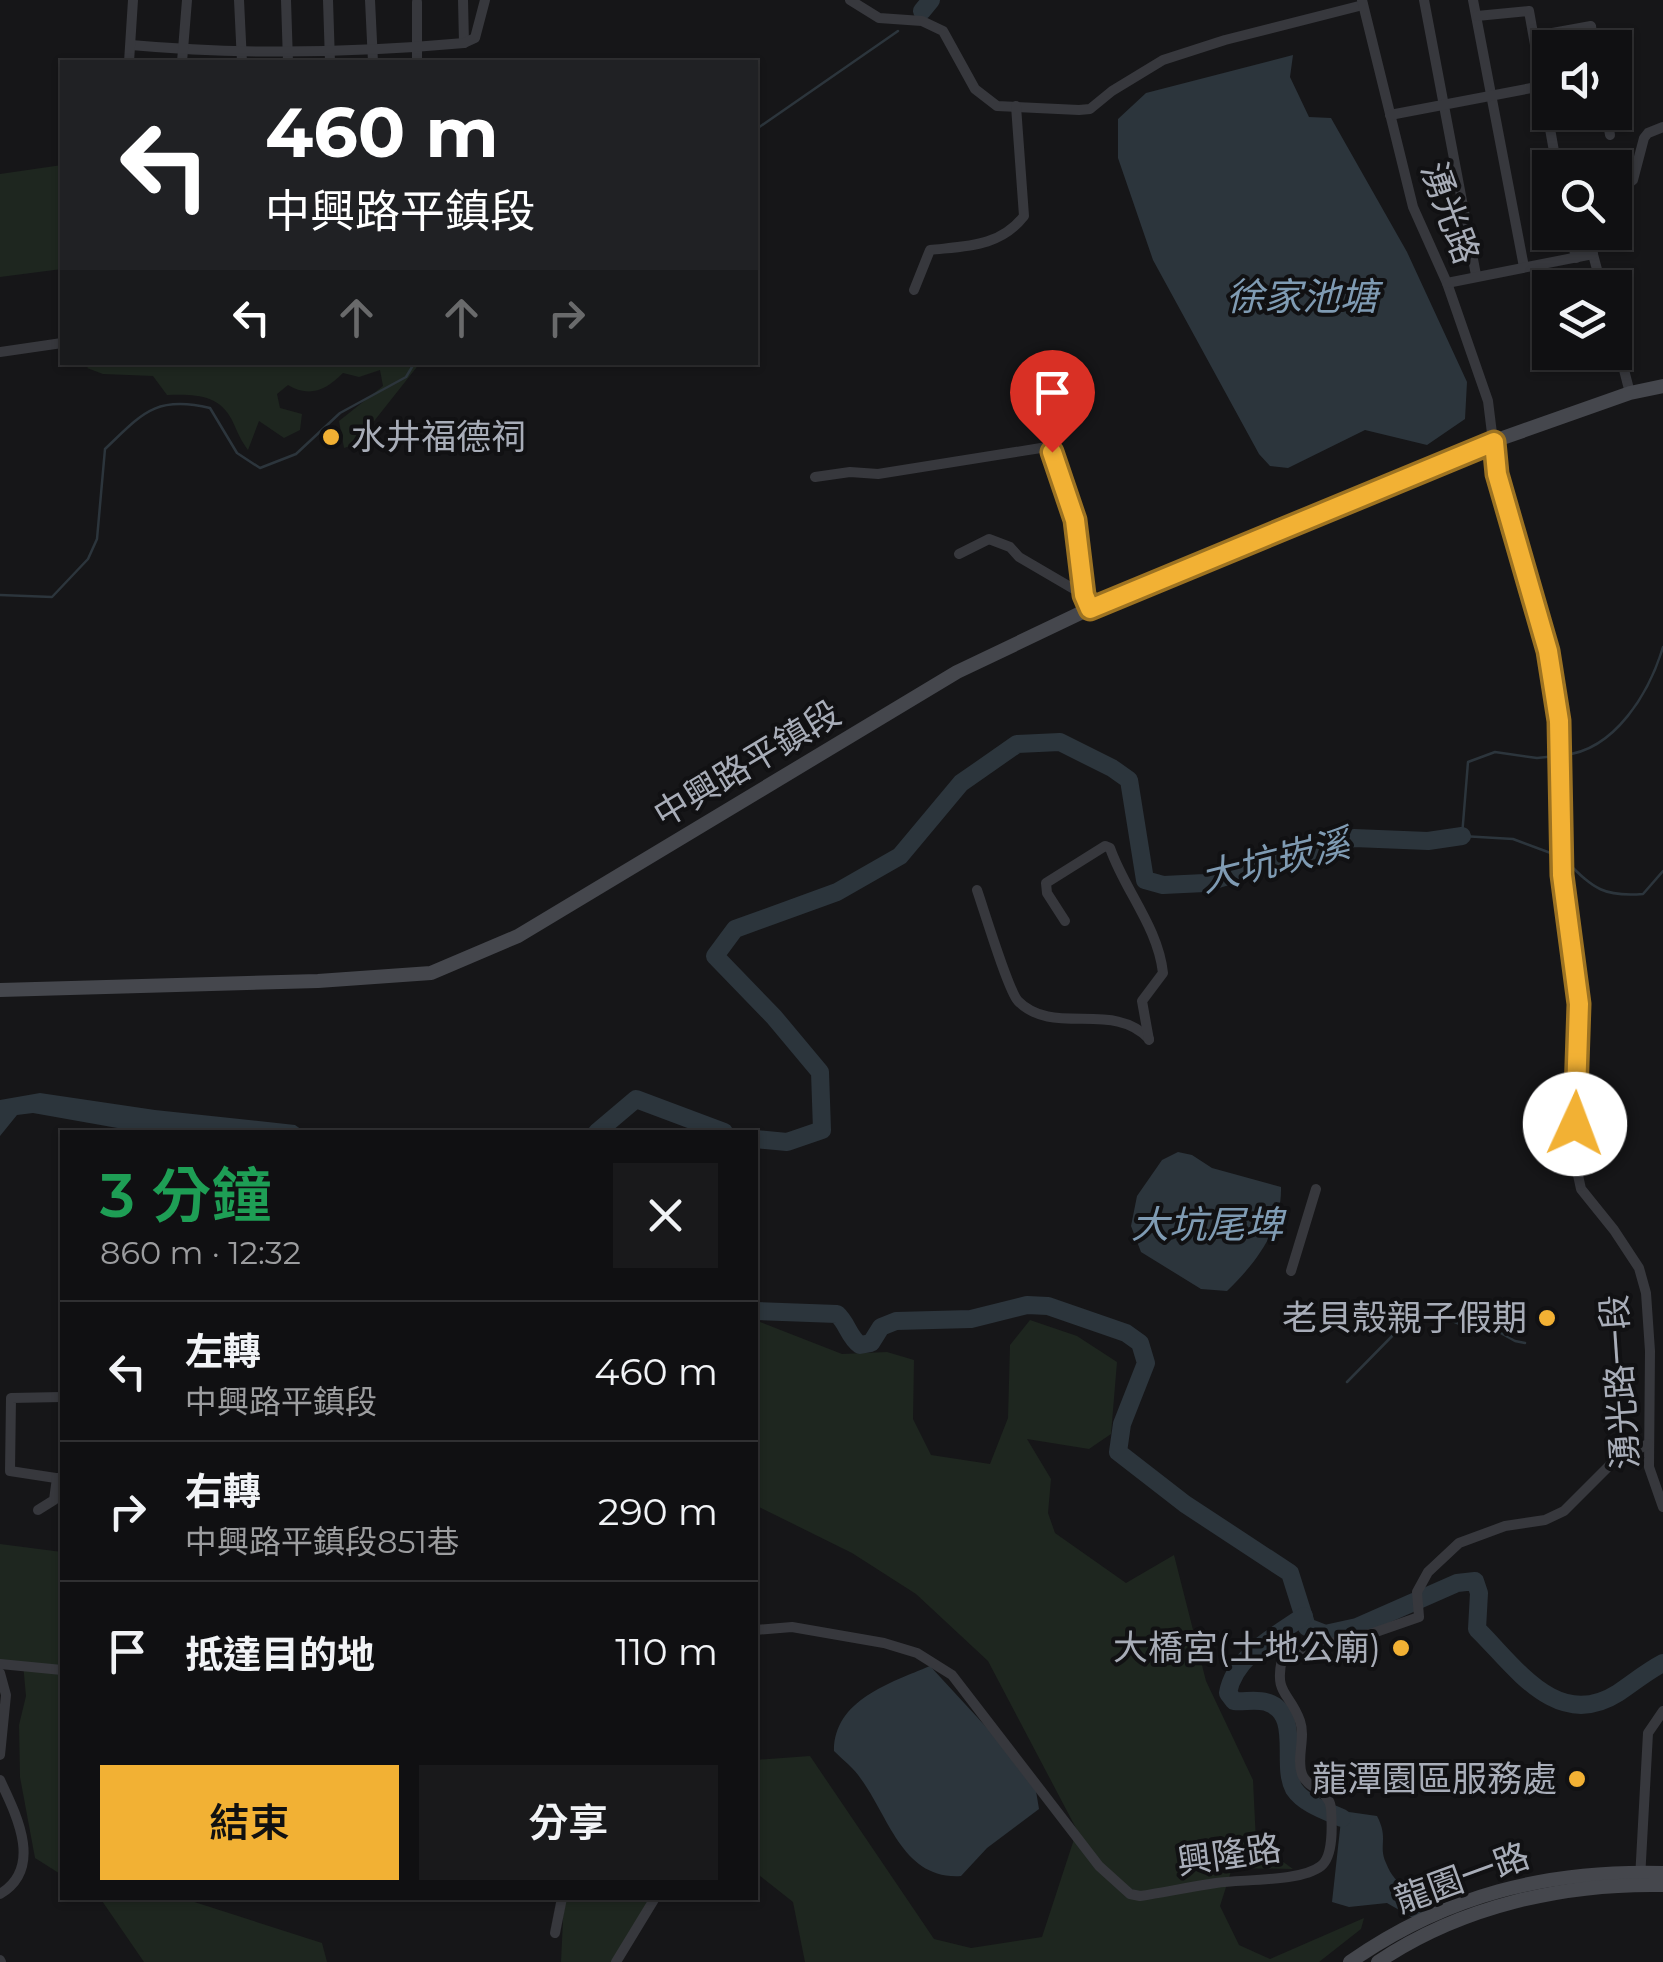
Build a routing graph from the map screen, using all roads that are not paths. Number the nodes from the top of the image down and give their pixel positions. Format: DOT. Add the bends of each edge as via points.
graph roads {
  1 [pos="133,0"];
  2 [pos="186,0"];
  3 [pos="238,0"];
  4 [pos="286,0"];
  5 [pos="328,0"];
  6 [pos="370,0"];
  7 [pos="463,0"];
  8 [pos="485,0"];
  9 [pos="850,0"];
  10 [pos="1424,0"];
  11 [pos="1473,0"];
  12 [pos="417,2"];
  13 [pos="1363,3"];
  14 [pos="1477,16"];
  15 [pos="1534,30"];
  16 [pos="1569,30"];
  17 [pos="1592,30"];
  18 [pos="470,40"];
  19 [pos="130,45"];
  20 [pos="417,47"];
  21 [pos="372,49"];
  22 [pos="183,50"];
  23 [pos="288,50"];
  24 [pos="330,50"];
  25 [pos="242,57"];
  26 [pos="129,60"];
  27 [pos="182,60"];
  28 [pos="288,60"];
  29 [pos="330,60"];
  30 [pos="373,60"];
  31 [pos="418,60"];
  32 [pos="1532,88"];
  33 [pos="1493,96"];
  34 [pos="1444,105"];
  35 [pos="1016,106"];
  36 [pos="1390,114"];
  37 [pos="1663,127"];
  38 [pos="1609,130"];
  39 [pos="1610,135"];
  40 [pos="1632,181"];
  41 [pos="1574,250"];
  42 [pos="1592,250"];
  43 [pos="1593,254"];
  44 [pos="1576,258"];
  45 [pos="1524,267"];
  46 [pos="1597,270"];
  47 [pos="1476,276"];
  48 [pos="1447,283"];
  49 [pos="914,290"];
  50 [pos="60,343"];
  51 [pos="0,352"];
  52 [pos="1624,370"];
  53 [pos="1663,386"];
  54 [pos="1630,393"];
  55 [pos="1494,442"];
  56 [pos="815,477"];
  57 [pos="959,554"];
  58 [pos="1087,602"];
  59 [pos="976,890"];
  60 [pos="1065,921"];
  61 [pos="0,990"];
  62 [pos="1316,1189"];
  63 [pos="1290,1271"];
  64 [pos="60,1397"];
  65 [pos="1648,1444"];
  66 [pos="5,1471"];
  67 [pos="60,1479"];
  68 [pos="1663,1507"];
  69 [pos="38,1510"];
  70 [pos="758,1630"];
  71 [pos="0,1664"];
  72 [pos="60,1670"];
  73 [pos="0,1673"];
  74 [pos="1661,1716"];
  75 [pos="0,1754"];
  76 [pos="0,1780"];
  77 [pos="1663,1873"];
  78 [pos="1640,1879"];
  79 [pos="1663,1885"];
  80 [pos="0,1894"];
  81 [pos="562,1900"];
  82 [pos="654,1900"];
  83 [pos="555,1933"];
  84 [pos="616,1962"];
  85 [pos="1350,1962"];
  86 [pos="1378,1962"];
  1 -- 19 [label="street"];
  2 -- 22 [label="street"];
  3 -- 25 [label="street"];
  4 -- 23 [label="street"];
  5 -- 24 [label="street"];
  6 -- 21 [label="street"];
  7 -- 18 [label="street"];
  8 -- 18 [label="street"];
  9 -- 35 [label="street" via="879,18 922,21 943,31 975,89 997,106"];
  10 -- 34 [label="street"];
  11 -- 14 [label="street"];
  12 -- 20 [label="street"];
  13 -- 35 [label="street" via="1163,60 1090,109"];
  13 -- 36 [label="street, 湧光路"];
  14 -- 15 [label="street" via="1529,10"];
  14 -- 33 [label="street"];
  16 -- 17 [label="street"];
  18 -- 20 [label="street"];
  19 -- 22 [label="street"];
  19 -- 26 [label="street"];
  20 -- 21 [label="street"];
  20 -- 31 [label="street"];
  21 -- 24 [label="street"];
  21 -- 30 [label="street"];
  22 -- 25 [label="street"];
  22 -- 27 [label="street"];
  23 -- 24 [label="street"];
  23 -- 25 [label="street"];
  23 -- 28 [label="street"];
  24 -- 29 [label="street"];
  32 -- 33 [label="street"];
  33 -- 34 [label="street"];
  33 -- 45 [label="street"];
  34 -- 36 [label="street"];
  34 -- 47 [label="street"];
  35 -- 49 [label="street" via="1024,216 990,243 930,250"];
  36 -- 48 [label="street, 湧光路" via="1413,207"];
  37 -- 40 [label="street" via="1648,133"];
  38 -- 39 [label="street"];
  41 -- 44 [label="street"];
  42 -- 43 [label="street"];
  43 -- 44 [label="street"];
  43 -- 46 [label="street"];
  44 -- 45 [label="street"];
  45 -- 47 [label="street"];
  47 -- 48 [label="street"];
  48 -- 55 [label="street, 湧光路" via="1488,401"];
  50 -- 51 [label="street"];
  52 -- 54 [label="street"];
  53 -- 54 [label="street, 中興路平鎮段"];
  54 -- 55 [label="street, 中興路平鎮段"];
  55 -- 58 [label="street, 中興路平鎮段"];
  55 -- 65 [label="street, 湧光路一段" via="1497,474 1548,651 1559,721 1562,875 1579,1004 1574,1152 1581,1189 1638,1268 1646,1294"];
  56 -- 58 [label="street" via="878,474 1047,447 1075,520"];
  57 -- 58 [label="street" via="989,540"];
  58 -- 61 [label="street, 中興路平鎮段" via="957,672 518,936 430,973"];
  59 -- 60 [label="street" via="1016,999 1040,1016 1122,1020 1149,1040 1142,1001 1163,973 1161,957 1110,848 1046,882 1046,894"];
  62 -- 63 [label="street"];
  64 -- 66 [label="street" via="11,1398"];
  65 -- 68 [label="street, 湧光路一段"];
  65 -- 70 [label="street, 興隆路" via="1612,1463 1564,1511 1459,1543 1417,1592 1419,1617 1282,1659 1281,1691 1302,1730 1300,1770 1331,1804 1330,1854 1306,1872 1130,1894 1099,1866 952,1675 884,1643 792,1626"];
  66 -- 67 [label="street"];
  67 -- 69 [label="street" via="54,1500"];
  71 -- 72 [label="street"];
  73 -- 75 [label="street" via="6,1695"];
  74 -- 78 [label="street" via="1648,1733"];
  76 -- 80 [label="street" via="26,1844 15,1879"];
  77 -- 78 [label="street, 龍園一路"];
  78 -- 79 [label="street, 龍園一路"];
  78 -- 85 [label="street, 龍園一路" via="1556,1877 1482,1896 1414,1923"];
  78 -- 86 [label="street, 龍園一路" via="1488,1910"];
  81 -- 83 [label="street"];
  82 -- 84 [label="street"];
}
